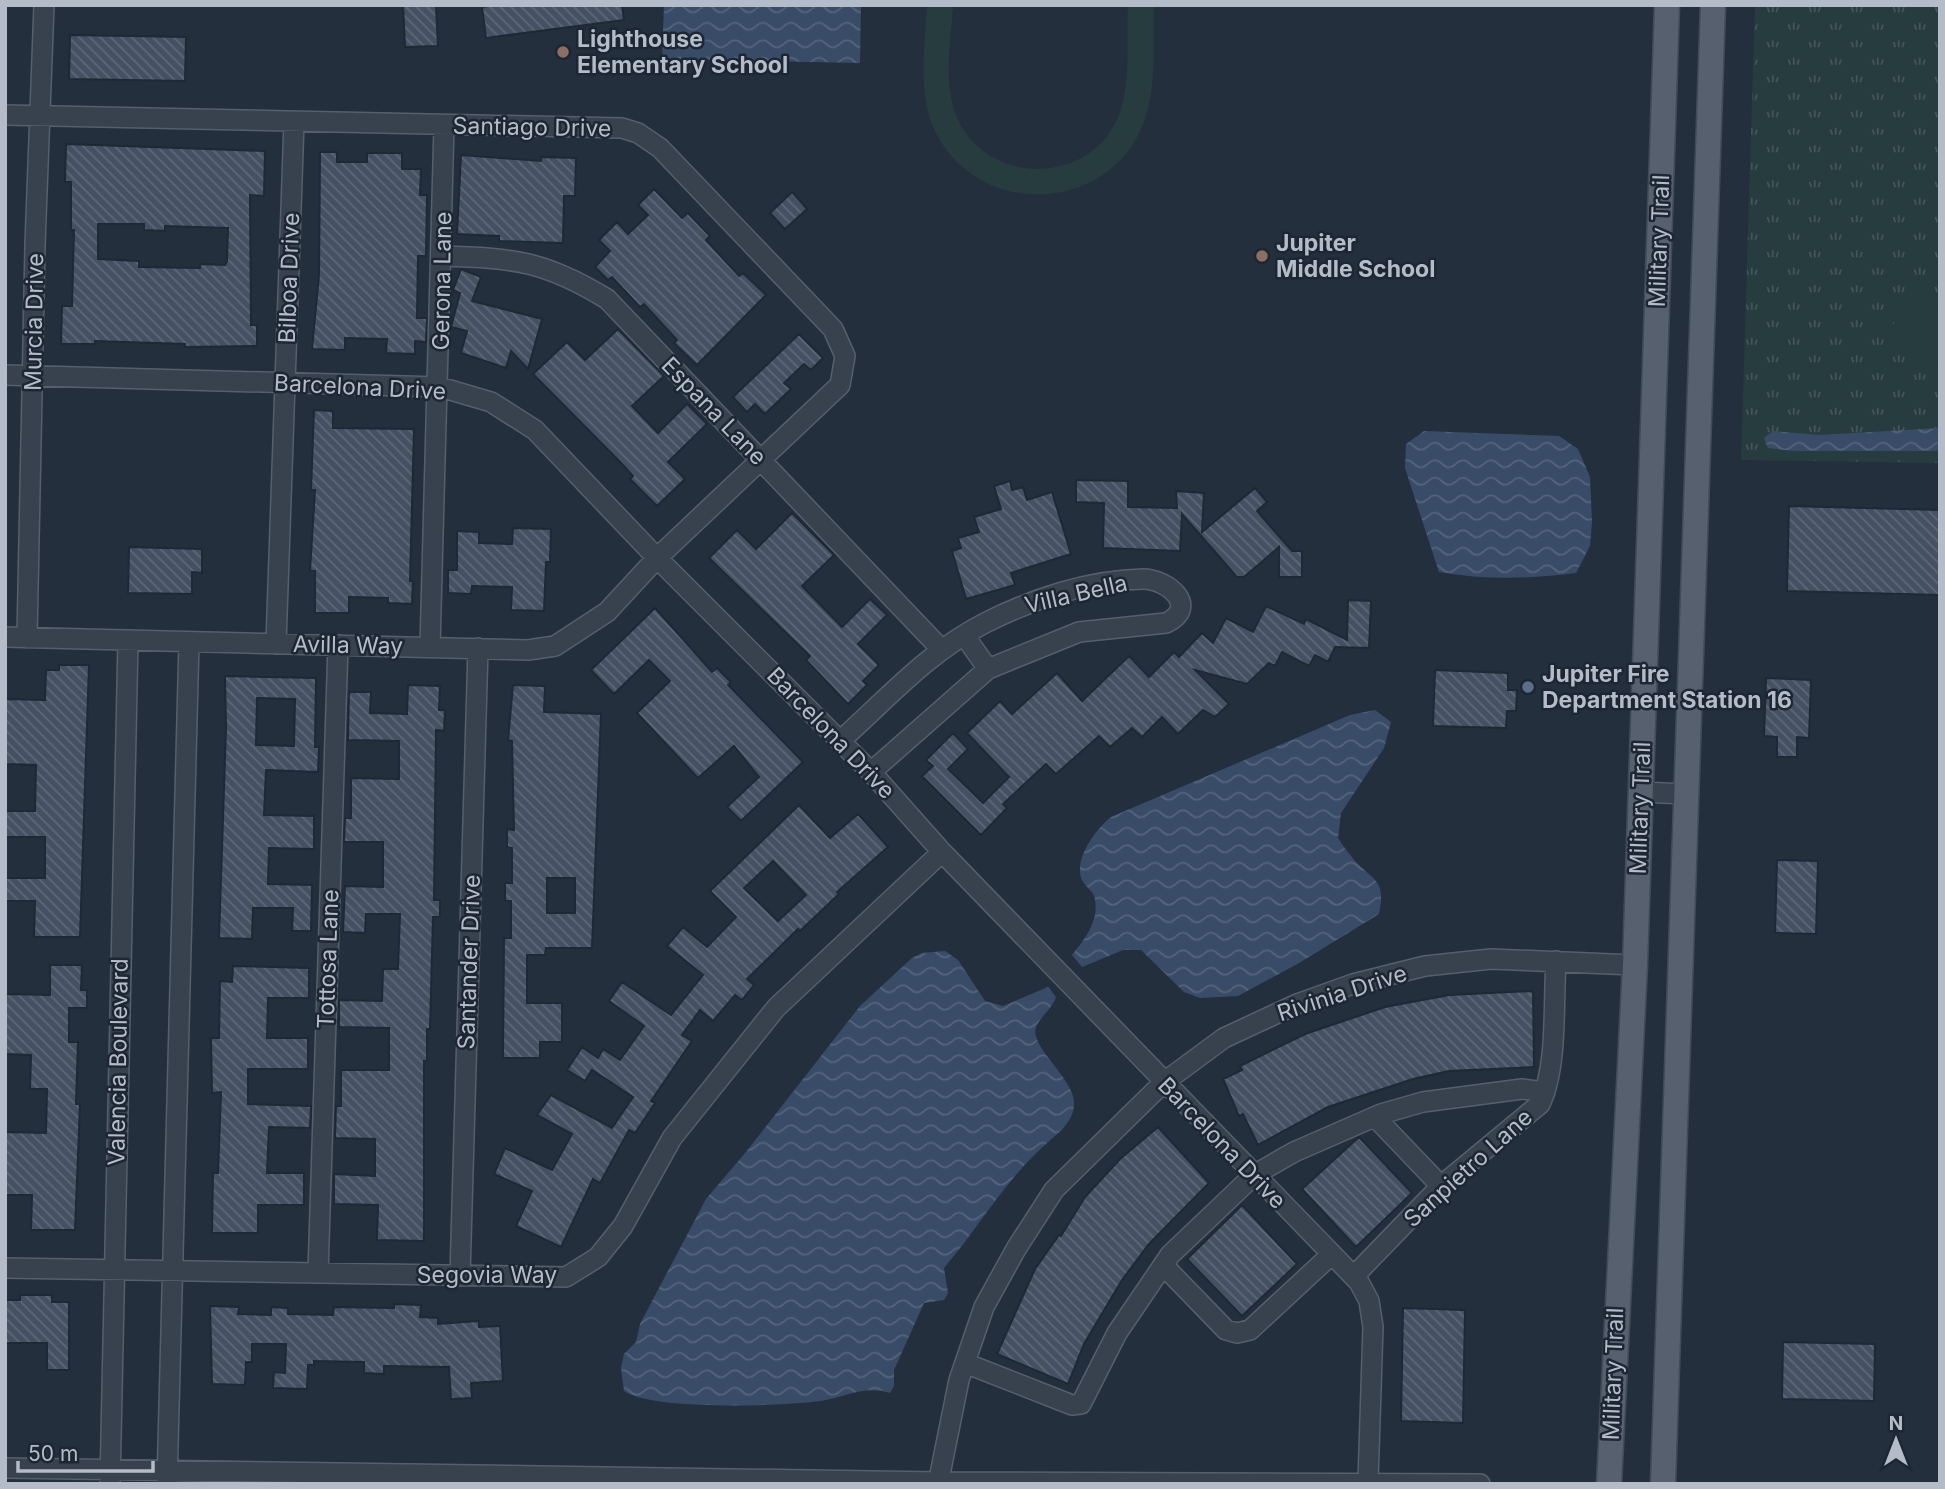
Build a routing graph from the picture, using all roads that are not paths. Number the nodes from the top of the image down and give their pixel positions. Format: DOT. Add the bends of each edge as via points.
graph roads {
  1 [pos="44,5"];
  2 [pos="1667,5"];
  3 [pos="1713,5"];
  4 [pos="5,115"];
  5 [pos="40,116"];
  6 [pos="294,122"];
  7 [pos="444,125"];
  8 [pos="442,256"];
  9 [pos="5,375"];
  10 [pos="32,376"];
  11 [pos="285,383"];
  12 [pos="439,387"];
  13 [pos="763,461"];
  14 [pos="657,558"];
  15 [pos="964,635"];
  16 [pos="5,638"];
  17 [pos="27,638"];
  18 [pos="128,640"];
  19 [pos="189,642"];
  20 [pos="276,644"];
  21 [pos="338,645"];
  22 [pos="430,647"];
  23 [pos="478,648"];
  24 [pos="941,649"];
  25 [pos="988,669"];
  26 [pos="841,740"];
  27 [pos="871,772"];
  28 [pos="1641,792"];
  29 [pos="1686,794"];
  30 [pos="942,852"];
  31 [pos="1556,961"];
  32 [pos="1635,965"];
  33 [pos="1163,1083"];
  34 [pos="1545,1092"];
  35 [pos="1375,1117"];
  36 [pos="1254,1175"];
  37 [pos="1441,1186"];
  38 [pos="1332,1254"];
  39 [pos="1163,1265"];
  40 [pos="5,1268"];
  41 [pos="112,1269"];
  42 [pos="173,1270"];
  43 [pos="318,1273"];
  44 [pos="460,1276"];
  45 [pos="1354,1276"];
  46 [pos="965,1363"];
  47 [pos="5,1468"];
  48 [pos="110,1476"];
  49 [pos="167,1477"];
  50 [pos="1368,1481"];
  51 [pos="938,1483"];
  52 [pos="1480,1484"];
  53 [pos="1609,1484"];
  54 [pos="1663,1484"];
  1 -- 5 [label="street, Murcia Drive"];
  2 -- 28 [label="main road, Military Trail"];
  3 -- 29 [label="main road, Military Trail"];
  4 -- 5 [label="street, Santiago Drive"];
  5 -- 6 [label="street, Santiago Drive"];
  5 -- 10 [label="street, Murcia Drive"];
  6 -- 7 [label="street, Santiago Drive"];
  6 -- 11 [label="street, Bilboa Drive"];
  7 -- 8 [label="street, Gerona Lane"];
  7 -- 13 [label="street, Santiago Drive" via="622,128 638,133 660,148 824,319 845,356 840,385"];
  8 -- 12 [label="street, Gerona Lane"];
  8 -- 13 [label="street, Espana Lane" via="508,257 540,264 607,299"];
  9 -- 10 [label="street, Barcelona Drive"];
  10 -- 11 [label="street, Barcelona Drive"];
  10 -- 17 [label="street, Murcia Drive"];
  11 -- 12 [label="street, Barcelona Drive"];
  11 -- 20 [label="street, Bilboa Drive"];
  12 -- 14 [label="street, Barcelona Drive" via="491,402 535,430"];
  12 -- 22 [label="street, Gerona Lane"];
  13 -- 14 [label="street, Santiago Drive"];
  13 -- 24 [label="street, Espana Lane"];
  14 -- 23 [label="street, Avilla Way" via="607,612 555,646"];
  14 -- 26 [label="street, Barcelona Drive"];
  15 -- 24 [label="street, Villa Bella"];
  15 -- 25 [label="street"];
  15 -- 25 [label="street, Villa Bella" via="1017,607 1097,585 1156,580 1167,584 1179,598 1177,614 1166,623 1079,632"];
  16 -- 17 [label="street, Avilla Way"];
  17 -- 18 [label="street, Avilla Way"];
  18 -- 19 [label="street, Avilla Way"];
  18 -- 41 [label="street, Valencia Boulevard"];
  19 -- 20 [label="street, Avilla Way"];
  19 -- 42 [label="street"];
  20 -- 21 [label="street, Avilla Way"];
  21 -- 22 [label="street, Avilla Way"];
  21 -- 43 [label="street, Tottosa Lane"];
  22 -- 23 [label="street, Avilla Way"];
  23 -- 44 [label="street, Santander Drive"];
  24 -- 26 [label="street, Villa Bella"];
  25 -- 27 [label="street, Villa Bella"];
  26 -- 27 [label="street, Barcelona Drive"];
  27 -- 30 [label="street, Barcelona Drive"];
  28 -- 29 [label="street"];
  28 -- 32 [label="main road, Military Trail"];
  29 -- 54 [label="main road, Military Trail"];
  30 -- 33 [label="street, Barcelona Drive"];
  30 -- 44 [label="street, Segovia Way" via="776,1008 672,1138 622,1226 598,1257 566,1277"];
  31 -- 32 [label="street, Rivinia Drive"];
  31 -- 33 [label="street, Rivinia Drive" via="1491,959 1425,966 1353,984 1224,1038"];
  31 -- 34 [label="street, Sanpietro Lane"];
  32 -- 53 [label="main road, Military Trail"];
  33 -- 36 [label="street, Barcelona Drive"];
  33 -- 46 [label="street, Rivinia Drive" via="1054,1190 984,1307"];
  34 -- 35 [label="street" via="1522,1089 1462,1095"];
  34 -- 37 [label="street, Sanpietro Lane" via="1539,1104"];
  35 -- 36 [label="street"];
  35 -- 37 [label="street"];
  36 -- 38 [label="street, Barcelona Drive"];
  36 -- 39 [label="street"];
  37 -- 45 [label="street, Sanpietro Lane"];
  38 -- 39 [label="street" via="1250,1330 1237,1333 1226,1330"];
  38 -- 45 [label="street, Barcelona Drive"];
  39 -- 46 [label="street" via="1118,1334 1081,1404 1072,1405"];
  40 -- 41 [label="street, Segovia Way"];
  41 -- 42 [label="street, Segovia Way"];
  41 -- 48 [label="street, Valencia Boulevard"];
  42 -- 43 [label="street, Segovia Way"];
  42 -- 49 [label="street"];
  43 -- 44 [label="street, Segovia Way"];
  45 -- 50 [label="street, Barcelona Drive" via="1369,1301 1373,1327"];
  46 -- 51 [label="street, Rivinia Drive"];
  47 -- 48 [label="street"];
  48 -- 49 [label="street"];
  49 -- 51 [label="street"];
  50 -- 51 [label="street"];
  50 -- 52 [label="street"];
}
